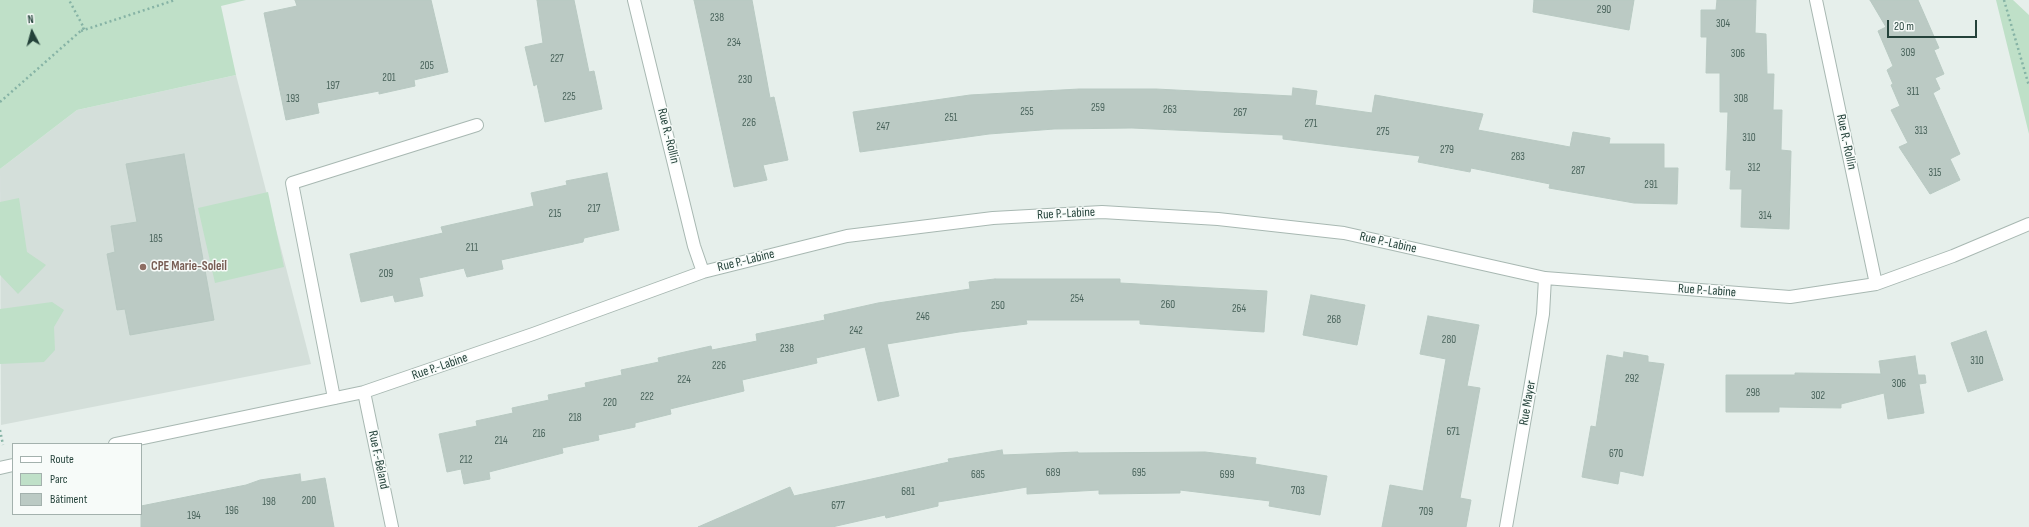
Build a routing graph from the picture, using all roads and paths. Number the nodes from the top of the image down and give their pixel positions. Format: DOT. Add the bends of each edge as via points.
graph roads {
  1 [pos="69,0"];
  2 [pos="174,0"];
  3 [pos="634,0"];
  4 [pos="1816,0"];
  5 [pos="2004,0"];
  6 [pos="79,32"];
  7 [pos="2029,86"];
  8 [pos="0,102"];
  9 [pos="477,125"];
  10 [pos="2029,224"];
  11 [pos="703,272"];
  12 [pos="1545,278"];
  13 [pos="1876,284"];
  14 [pos="364,392"];
  15 [pos="334,398"];
  16 [pos="120,443"];
  17 [pos="12,465"];
  18 [pos="0,468"];
  19 [pos="392,527"];
  20 [pos="1506,527"];
  1 -- 6 [label="path" via="84,28"];
  2 -- 6 [label="path"];
  3 -- 11 [label="street, Rue R.-Rollin" via="694,246"];
  4 -- 13 [label="street, Rue R.-Rollin"];
  5 -- 7 [label="path"];
  6 -- 8 [label="path"];
  9 -- 15 [label="street" via="292,183"];
  10 -- 13 [label="street, Rue P.-Labine" via="1953,256"];
  11 -- 12 [label="street, Rue P.-Labine" via="847,236 993,218 1102,212 1218,219 1344,233"];
  11 -- 14 [label="street, Rue P.-Labine"];
  12 -- 13 [label="street, Rue P.-Labine" via="1790,297"];
  12 -- 20 [label="street, Rue Mayer" via="1543,314"];
  14 -- 15 [label="street, Rue P.-Labine"];
  14 -- 19 [label="street, Rue F.-Béland"];
  15 -- 16 [label="street, Rue P.-Labine"];
  17 -- 18 [label="street"];
}
